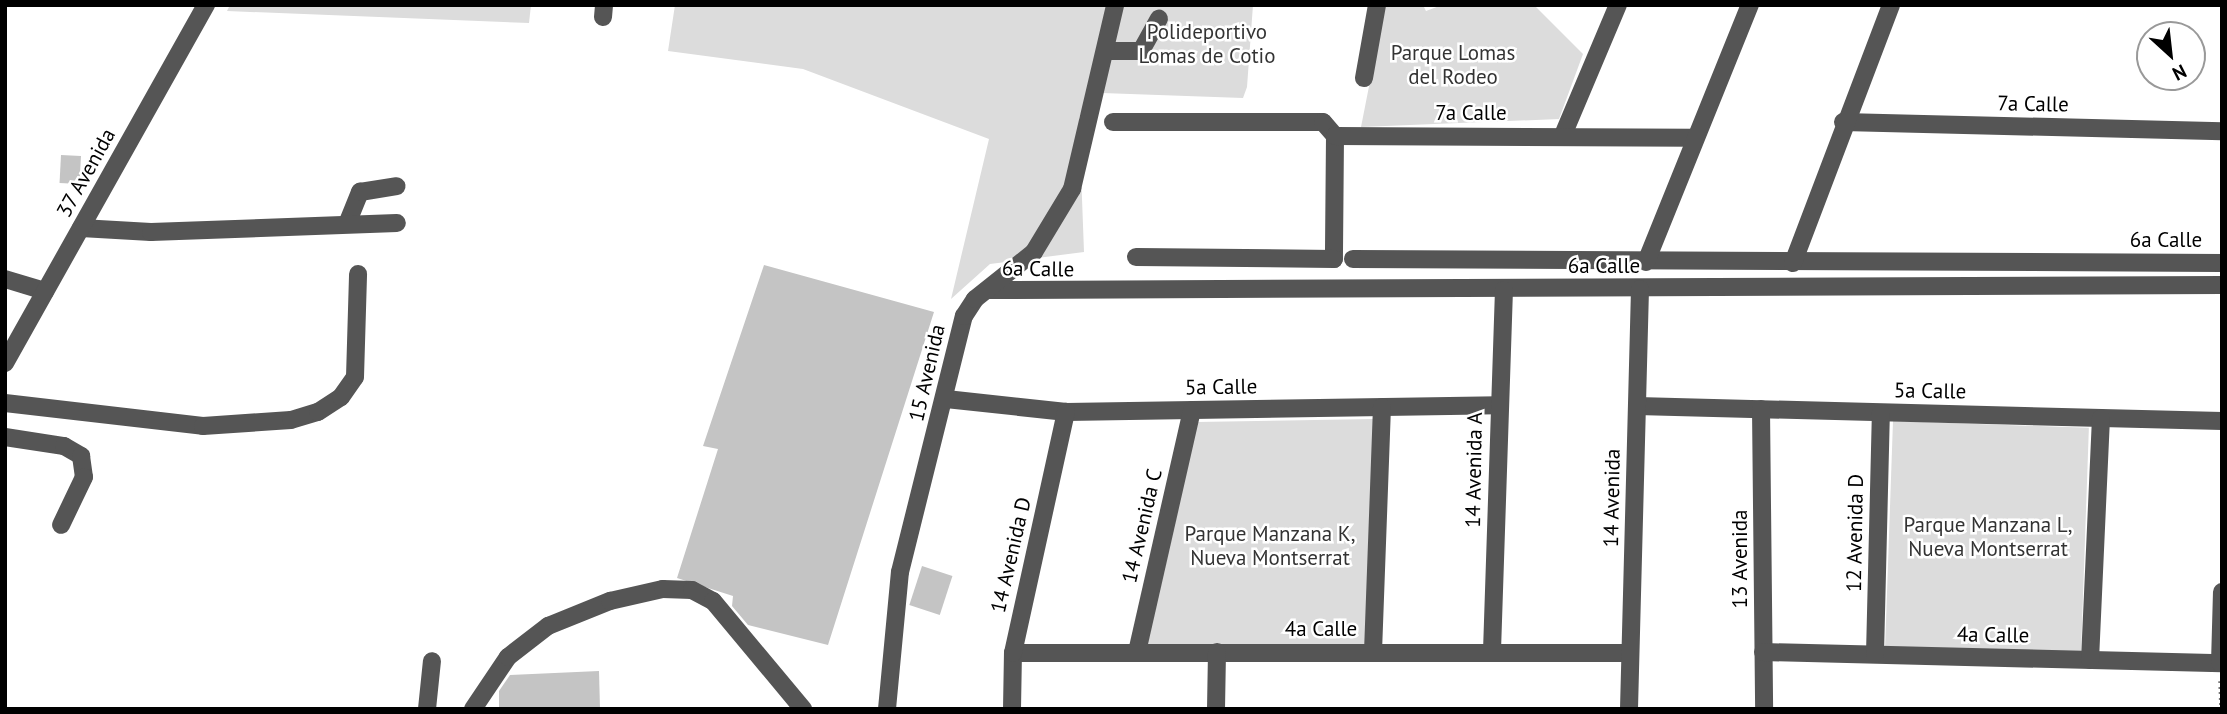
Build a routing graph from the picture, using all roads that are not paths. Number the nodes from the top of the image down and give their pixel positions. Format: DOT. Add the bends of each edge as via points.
graph roads {
  1 [pos="206,5"];
  2 [pos="1115,5"];
  3 [pos="1377,5"];
  4 [pos="1618,5"];
  5 [pos="1750,5"];
  6 [pos="1891,5"];
  7 [pos="1159,19"];
  8 [pos="1105,51"];
  9 [pos="1364,78"];
  10 [pos="1113,122"];
  11 [pos="1843,122"];
  12 [pos="2222,131"];
  13 [pos="1563,135"];
  14 [pos="1335,136"];
  15 [pos="1692,138"];
  16 [pos="397,186"];
  17 [pos="397,222"];
  18 [pos="347,225"];
  19 [pos="81,228"];
  20 [pos="1136,257"];
  21 [pos="1353,259"];
  22 [pos="1646,262"];
  23 [pos="1793,263"];
  24 [pos="2222,263"];
  25 [pos="358,274"];
  26 [pos="5,279"];
  27 [pos="2222,285"];
  28 [pos="1640,289"];
  29 [pos="987,290"];
  30 [pos="1504,290"];
  31 [pos="45,291"];
  32 [pos="5,363"];
  33 [pos="946,399"];
  34 [pos="5,403"];
  35 [pos="1498,405"];
  36 [pos="1637,406"];
  37 [pos="1382,407"];
  38 [pos="1761,409"];
  39 [pos="1192,410"];
  40 [pos="1066,412"];
  41 [pos="1881,412"];
  42 [pos="2101,418"];
  43 [pos="2222,421"];
  44 [pos="5,437"];
  45 [pos="61,525"];
  46 [pos="2222,592"];
  47 [pos="1492,651"];
  48 [pos="1137,652"];
  49 [pos="1217,652"];
  50 [pos="1373,652"];
  51 [pos="1763,652"];
  52 [pos="1013,653"];
  53 [pos="1630,653"];
  54 [pos="1875,654"];
  55 [pos="2090,660"];
  56 [pos="432,661"];
  57 [pos="2221,663"];
  58 [pos="426,709"];
  59 [pos="473,709"];
  60 [pos="803,709"];
  61 [pos="887,709"];
  62 [pos="1012,709"];
  63 [pos="1216,709"];
  64 [pos="1629,709"];
  65 [pos="1764,709"];
  1 -- 19 [label="street, 37 Avenida"];
  2 -- 8 [label="street, 15 Avenida"];
  3 -- 9 [label="street"];
  4 -- 13 [label="street"];
  5 -- 15 [label="street"];
  6 -- 11 [label="street"];
  7 -- 8 [label="street" via="1141,51"];
  8 -- 29 [label="street, 15 Avenida" via="1072,188 1034,252"];
  10 -- 14 [label="street" via="1323,122"];
  11 -- 12 [label="street, 7a Calle"];
  11 -- 23 [label="street"];
  13 -- 14 [label="street, 7a Calle"];
  13 -- 15 [label="street, 7a Calle"];
  14 -- 20 [label="street" via="1334,259"];
  15 -- 22 [label="street"];
  16 -- 18 [label="street" via="360,192"];
  17 -- 18 [label="street"];
  18 -- 19 [label="street" via="151,232"];
  19 -- 31 [label="street, 37 Avenida"];
  21 -- 22 [label="street, 6a Calle"];
  22 -- 23 [label="street, 6a Calle"];
  23 -- 24 [label="street, 6a Calle"];
  25 -- 34 [label="street" via="355,377 341,397 318,412 291,420 203,426"];
  26 -- 31 [label="street"];
  27 -- 28 [label="street, 6a Calle"];
  28 -- 30 [label="street, 6a Calle"];
  28 -- 36 [label="street, 14 Avenida"];
  29 -- 30 [label="street, 6a Calle"];
  29 -- 33 [label="street, 15 Avenida" via="964,316"];
  30 -- 35 [label="street, 14 Avenida A"];
  31 -- 32 [label="street, 37 Avenida"];
  33 -- 40 [label="street, 5a Calle"];
  33 -- 61 [label="street, 15 Avenida" via="900,572"];
  35 -- 37 [label="street, 5a Calle"];
  35 -- 47 [label="street, 14 Avenida A"];
  36 -- 38 [label="street, 5a Calle"];
  36 -- 53 [label="street, 14 Avenida"];
  37 -- 39 [label="street, 5a Calle"];
  37 -- 50 [label="street"];
  38 -- 41 [label="street, 5a Calle"];
  38 -- 51 [label="street, 13 Avenida"];
  39 -- 40 [label="street, 5a Calle"];
  39 -- 48 [label="street, 14 Avenida C"];
  40 -- 52 [label="street, 14 Avenida D"];
  41 -- 42 [label="street, 5a Calle"];
  41 -- 54 [label="street, 12 Avenida D"];
  42 -- 43 [label="street, 5a Calle"];
  42 -- 55 [label="street"];
  44 -- 45 [label="street" via="64,446 81,456 84,477"];
  46 -- 57 [label="street"];
  47 -- 50 [label="street, 4a Calle"];
  47 -- 53 [label="street, 4a Calle"];
  48 -- 49 [label="street, 4a Calle"];
  48 -- 52 [label="street, 4a Calle"];
  49 -- 50 [label="street, 4a Calle"];
  49 -- 63 [label="street"];
  51 -- 54 [label="street, 4a Calle"];
  51 -- 65 [label="street, 13 Avenida"];
  52 -- 62 [label="street, 14 Avenida D"];
  53 -- 64 [label="street, 14 Avenida"];
  54 -- 55 [label="street, 4a Calle"];
  55 -- 57 [label="street, 4a Calle"];
  56 -- 58 [label="street"];
  59 -- 60 [label="street" via="508,657 548,626 610,601 663,589 692,590 713,601"];
}
